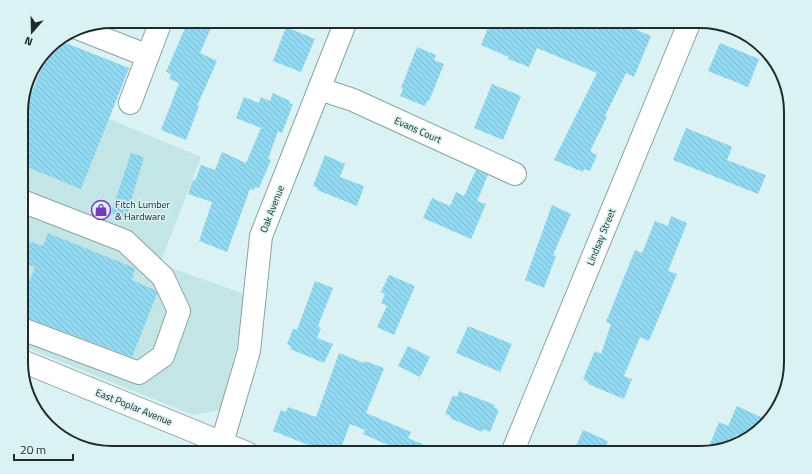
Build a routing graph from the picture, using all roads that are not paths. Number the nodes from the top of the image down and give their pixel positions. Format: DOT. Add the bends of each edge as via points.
graph roads {
  1 [pos="158,28"];
  2 [pos="343,28"];
  3 [pos="687,28"];
  4 [pos="86,32"];
  5 [pos="148,56"];
  6 [pos="320,88"];
  7 [pos="130,103"];
  8 [pos="515,174"];
  9 [pos="28,204"];
  10 [pos="28,331"];
  11 [pos="28,364"];
  12 [pos="216,446"];
  13 [pos="222,446"];
  14 [pos="515,446"];
  1 -- 5 [label="street"];
  2 -- 6 [label="street, Oak Avenue"];
  3 -- 14 [label="street, Lindsay Street"];
  4 -- 5 [label="street"];
  5 -- 7 [label="street"];
  6 -- 8 [label="street, Evans Court" via="353,100"];
  6 -- 13 [label="street, Oak Avenue" via="261,236 249,351"];
  9 -- 10 [label="street" via="125,241 163,276 179,311 163,356 138,373"];
  11 -- 12 [label="street, East Poplar Avenue"];
}
